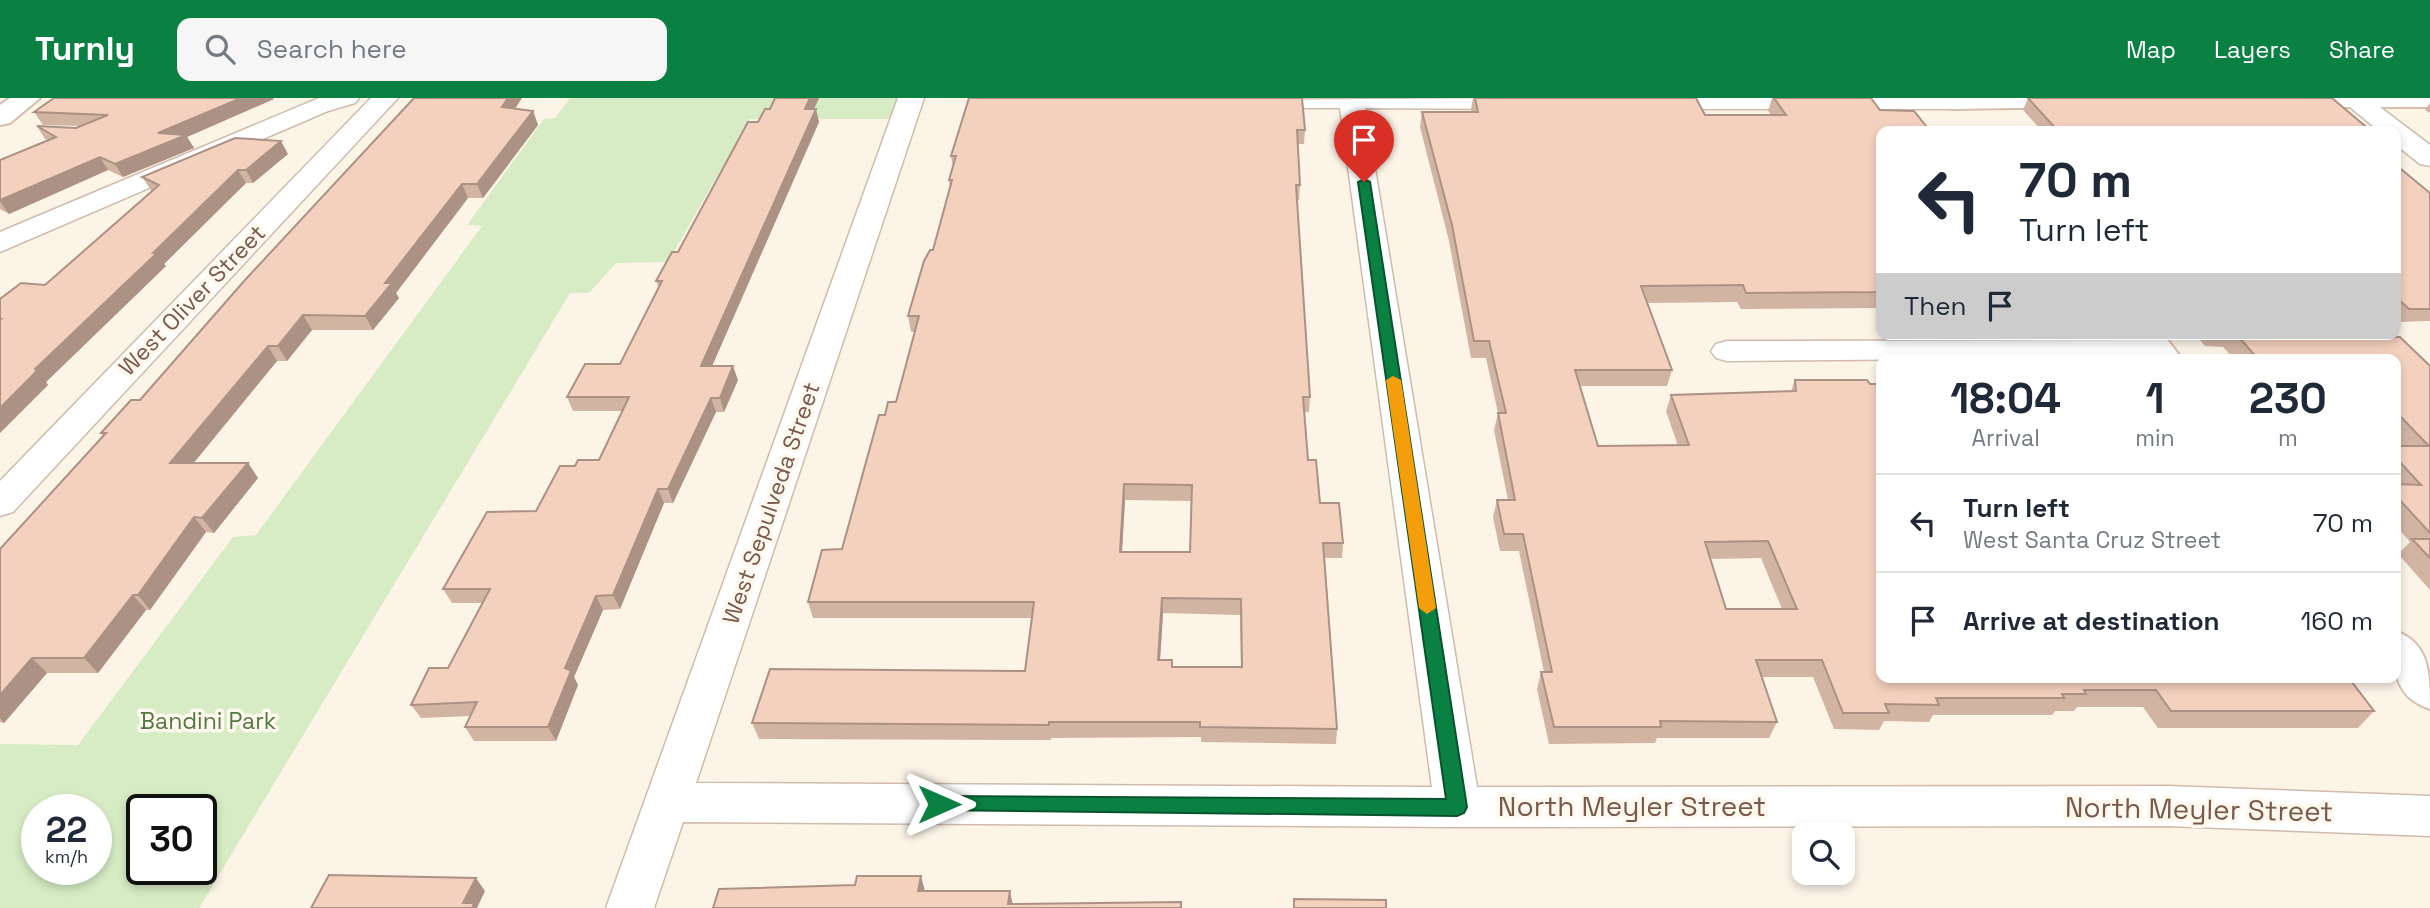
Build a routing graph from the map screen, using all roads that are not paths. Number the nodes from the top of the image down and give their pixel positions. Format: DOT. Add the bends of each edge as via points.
graph roads {
  1 [pos="27,98"];
  2 [pos="346,98"];
  3 [pos="385,98"];
  4 [pos="911,98"];
  5 [pos="2148,98"];
  6 [pos="2163,98"];
  7 [pos="2176,98"];
  8 [pos="1232,99"];
  9 [pos="1351,99"];
  10 [pos="1951,99"];
  11 [pos="2258,99"];
  12 [pos="2353,99"];
  13 [pos="2430,99"];
  14 [pos="1543,101"];
  15 [pos="1626,101"];
  16 [pos="0,117"];
  17 [pos="1973,126"];
  18 [pos="2387,126"];
  19 [pos="2401,136"];
  20 [pos="2430,158"];
  21 [pos="0,243"];
  22 [pos="2156,348"];
  23 [pos="1727,351"];
  24 [pos="0,503"];
  25 [pos="2401,654"];
  26 [pos="2430,691"];
  27 [pos="666,802"];
  28 [pos="1457,807"];
  29 [pos="2430,816"];
  30 [pos="630,908"];
  1 -- 16 [label="street"];
  2 -- 21 [label="street"];
  3 -- 24 [label="street, West Oliver Street"];
  4 -- 27 [label="street, West Sepulveda Street"];
  5 -- 10 [label="street"];
  6 -- 7 [label="street"];
  8 -- 9 [label="street"];
  9 -- 14 [label="street"];
  9 -- 28 [label="street"];
  10 -- 15 [label="street"];
  10 -- 17 [label="street"];
  11 -- 12 [label="street"];
  12 -- 13 [label="street"];
  12 -- 18 [label="street"];
  19 -- 20 [label="street"];
  22 -- 23 [label="street"];
  25 -- 26 [label="street"];
  27 -- 28 [label="street, North Meyler Street"];
  27 -- 30 [label="street, West Sepulveda Street"];
  28 -- 29 [label="street, North Meyler Street" via="2168,806"];
}
